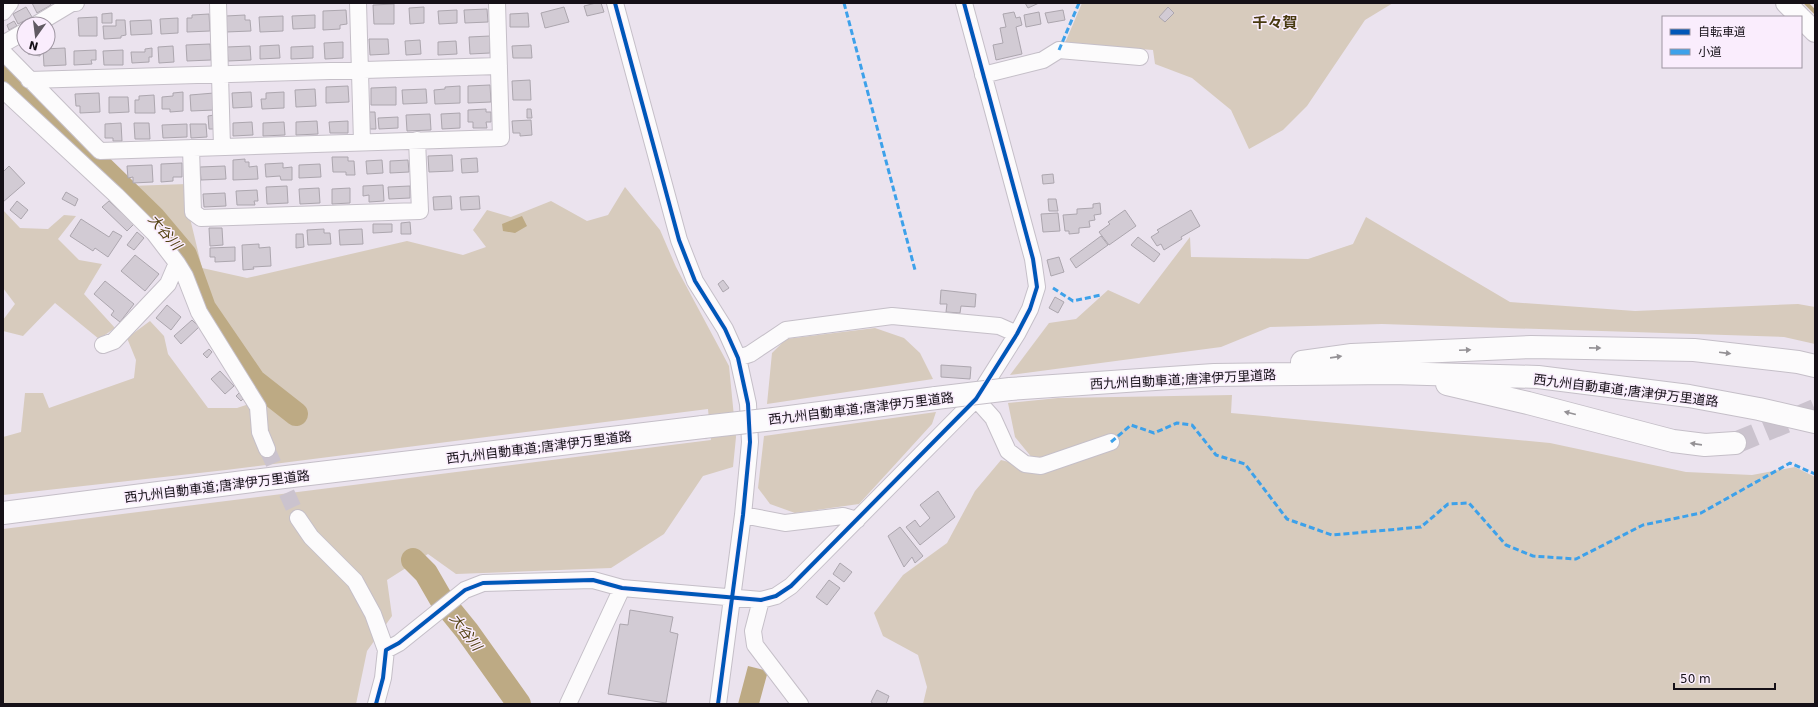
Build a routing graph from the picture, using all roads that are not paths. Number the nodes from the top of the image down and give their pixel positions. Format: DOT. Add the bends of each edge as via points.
graph roads {
  1 [pos="10,3"];
  2 [pos="76,3"];
  3 [pos="218,3"];
  4 [pos="358,3"];
  5 [pos="497,3"];
  6 [pos="615,3"];
  7 [pos="964,3"];
  8 [pos="1786,3"];
  9 [pos="3,12"];
  10 [pos="50,16"];
  11 [pos="1800,16"];
  12 [pos="1802,18"];
  13 [pos="1815,32"];
  14 [pos="16,37"];
  15 [pos="3,44"];
  16 [pos="3,52"];
  17 [pos="1140,57"];
  18 [pos="499,66"];
  19 [pos="360,70"];
  20 [pos="220,74"];
  21 [pos="983,75"];
  22 [pos="29,80"];
  23 [pos="3,90"];
  24 [pos="417,140"];
  25 [pos="362,142"];
  26 [pos="222,147"];
  27 [pos="191,148"];
  28 [pos="177,263"];
  29 [pos="1017,334"];
  30 [pos="103,345"];
  31 [pos="738,358"];
  32 [pos="1815,366"];
  33 [pos="1392,373"];
  34 [pos="1214,375"];
  35 [pos="976,399"];
  36 [pos="1815,422"];
  37 [pos="1111,442"];
  38 [pos="1735,443"];
  39 [pos="267,449"];
  40 [pos="3,513"];
  41 [pos="743,515"];
  42 [pos="298,518"];
  43 [pos="858,520"];
  44 [pos="622,588"];
  45 [pos="732,597"];
  46 [pos="760,600"];
  47 [pos="386,650"];
  48 [pos="376,704"];
  49 [pos="568,704"];
  50 [pos="718,704"];
  51 [pos="800,704"];
  1 -- 9 [label="street"];
  2 -- 10 [label="street"];
  3 -- 20 [label="street"];
  4 -- 19 [label="street"];
  5 -- 18 [label="street"];
  6 -- 31 [label="street" via="679,240 695,281 725,329"];
  7 -- 21 [label="street"];
  8 -- 11 [label="main road"];
  12 -- 13 [label="main road"];
  14 -- 15 [label="street"];
  16 -- 22 [label="street"];
  17 -- 21 [label="street" via="1059,50 1043,60"];
  18 -- 19 [label="street"];
  18 -- 24 [label="street" via="501,138"];
  19 -- 20 [label="street"];
  19 -- 25 [label="street"];
  20 -- 22 [label="street"];
  20 -- 26 [label="street"];
  21 -- 29 [label="street" via="1031,252 1037,287 1030,309"];
  22 -- 27 [label="street" via="100,151"];
  23 -- 28 [label="street" via="116,195 154,233"];
  24 -- 25 [label="street"];
  24 -- 27 [label="street" via="420,211 202,218 193,212"];
  25 -- 26 [label="street"];
  26 -- 27 [label="street"];
  28 -- 30 [label="street" via="168,284 114,341"];
  28 -- 39 [label="street" via="199,312 258,408 260,432"];
  29 -- 31 [label="street" via="999,326 892,316 786,330 750,354"];
  29 -- 35 [label="street"];
  31 -- 41 [label="street" via="748,404 750,442"];
  34 -- 32 [label="highway, one-way" via="1352,355 1531,347 1694,350"];
  33 -- 34 [label="highway, 西九州自動車道;唐津伊万里道路"];
  33 -- 36 [label="highway, 西九州自動車道;唐津伊万里道路" via="1538,377 1602,384 1689,396"];
  38 -- 33 [label="highway, one-way" via="1705,445 1673,441 1528,403"];
  34 -- 40 [label="highway, 西九州自動車道;唐津伊万里道路, bridge" via="1010,389"];
  35 -- 37 [label="street" via="993,418 1008,451 1025,464 1041,466"];
  35 -- 43 [label="street"];
  41 -- 43 [label="street" via="785,523 843,516"];
  41 -- 45 [label="street"];
  42 -- 47 [label="street" via="311,537 355,581 373,614"];
  43 -- 46 [label="street" via="792,586 776,596"];
  44 -- 45 [label="street"];
  44 -- 47 [label="street" via="593,580 483,583 465,590 399,643"];
  44 -- 49 [label="street"];
  45 -- 46 [label="street"];
  45 -- 50 [label="street"];
  46 -- 51 [label="street" via="753,631 755,645"];
  47 -- 48 [label="street" via="383,678"];
}
